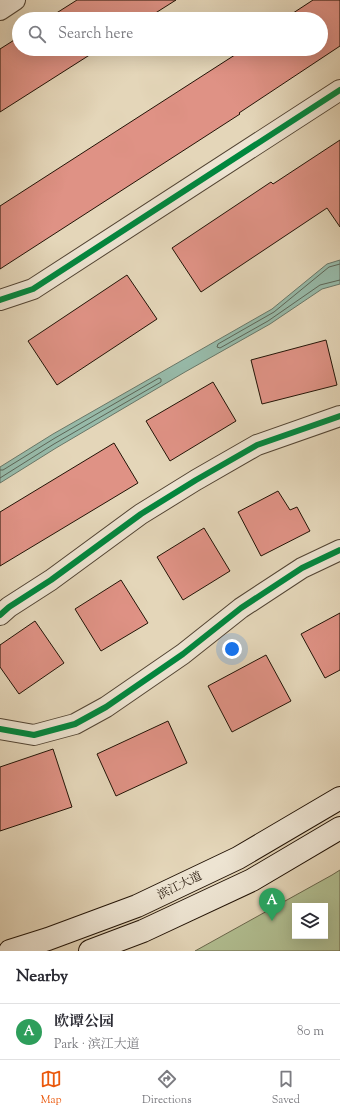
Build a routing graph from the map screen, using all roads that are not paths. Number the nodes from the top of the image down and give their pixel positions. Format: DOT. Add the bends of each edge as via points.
graph roads {
  1 [pos="15,0"];
  2 [pos="0,10"];
  3 [pos="340,90"];
  4 [pos="33,289"];
  5 [pos="0,300"];
  6 [pos="0,310"];
  7 [pos="340,416"];
  8 [pos="340,550"];
  9 [pos="0,615"];
  10 [pos="0,729"];
  11 [pos="340,798"];
  12 [pos="340,828"];
  13 [pos="10,951"];
  14 [pos="90,951"];
  1 -- 2 [label="street"];
  3 -- 4 [label="street"];
  4 -- 5 [label="street"];
  4 -- 6 [label="street"];
  7 -- 9 [label="street" via="257,445 196,480 141,514"];
  8 -- 10 [label="street" via="302,568 241,608 177,658 106,707 74,724 34,735"];
  11 -- 13 [label="main road, 滨江大道" via="238,858 137,906"];
  12 -- 14 [label="main road, 滨江大道" via="252,880 143,931"];
}
